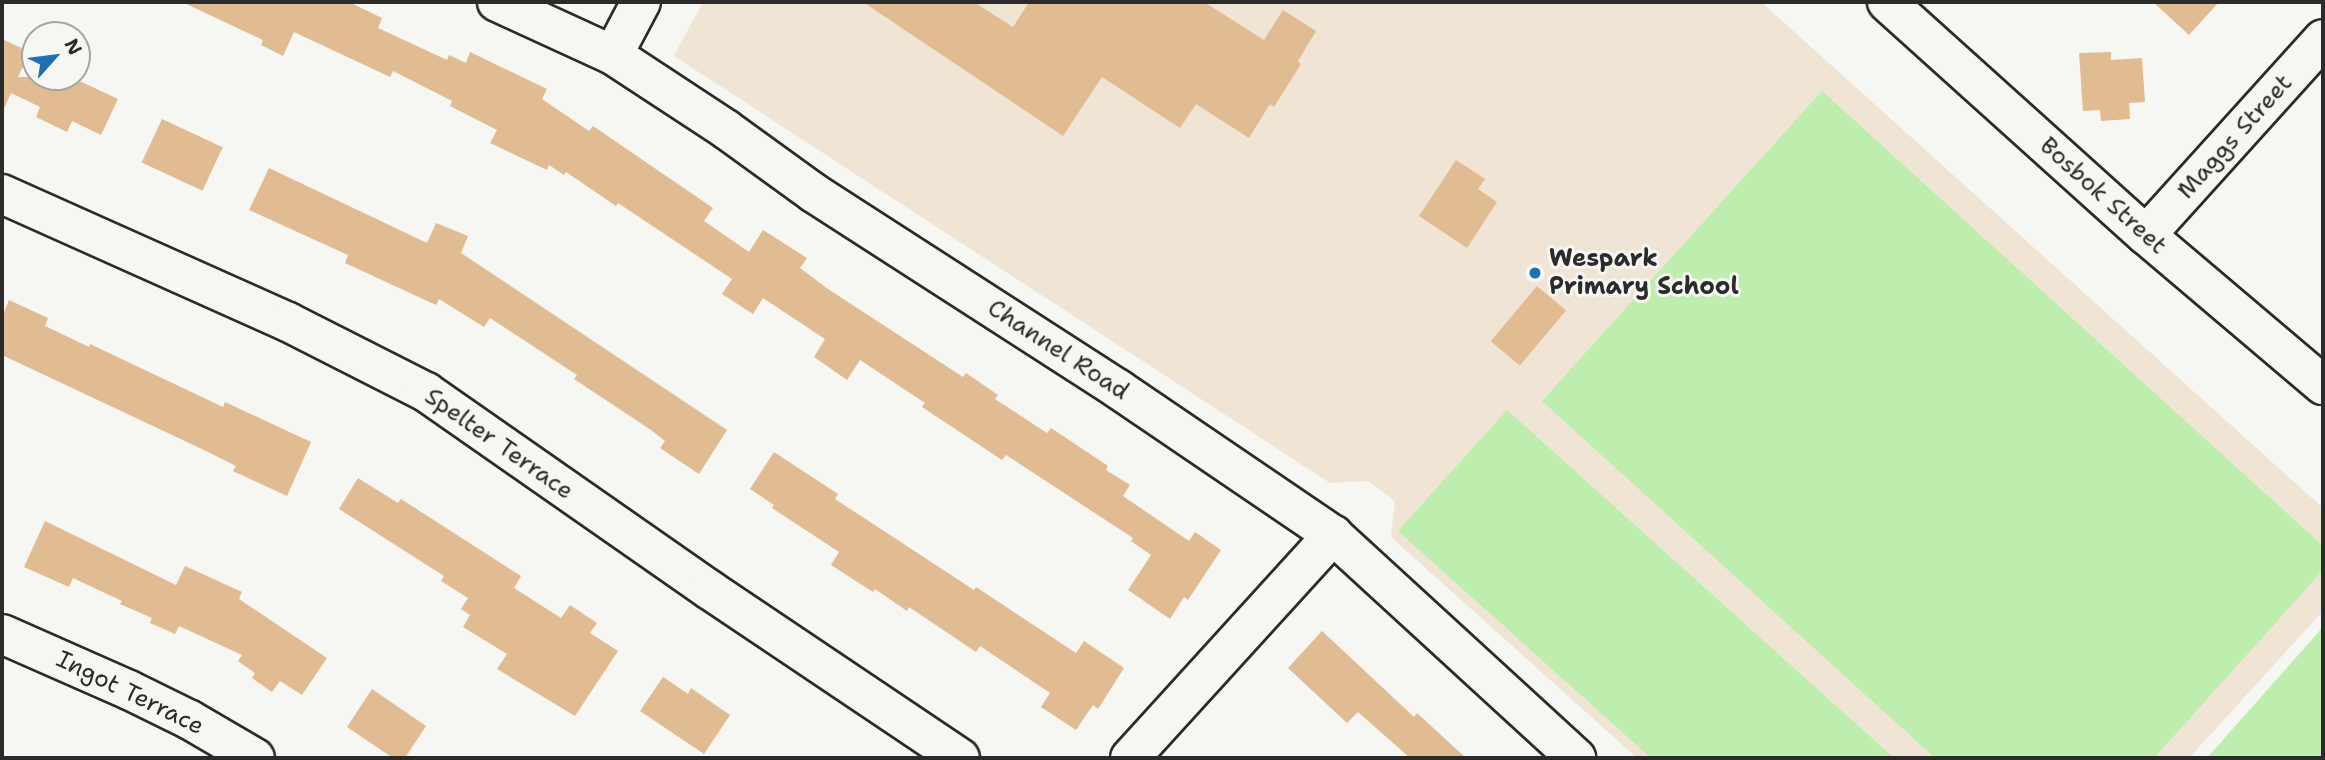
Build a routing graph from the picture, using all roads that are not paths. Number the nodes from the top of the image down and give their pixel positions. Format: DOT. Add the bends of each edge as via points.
graph roads {
  1 [pos="498,2"];
  2 [pos="641,2"];
  3 [pos="1887,2"];
  4 [pos="2323,39"];
  5 [pos="613,55"];
  6 [pos="2,194"];
  7 [pos="2146,235"];
  8 [pos="2323,385"];
  9 [pos="1333,535"];
  10 [pos="2,634"];
  11 [pos="255,758"];
  12 [pos="960,758"];
  13 [pos="1130,758"];
  14 [pos="1576,758"];
  1 -- 5 [label="street, Channel Road"];
  2 -- 5 [label="street"];
  3 -- 7 [label="street, Bosbok Street"];
  4 -- 7 [label="street, Maggs Street"];
  5 -- 9 [label="street, Channel Road"];
  6 -- 12 [label="street, Spelter Terrace" via="288,322 426,392"];
  7 -- 8 [label="street, Bosbok Street"];
  9 -- 13 [label="street"];
  9 -- 14 [label="street, Channel Road"];
  10 -- 11 [label="street, Ingot Terrace" via="129,690"];
}
